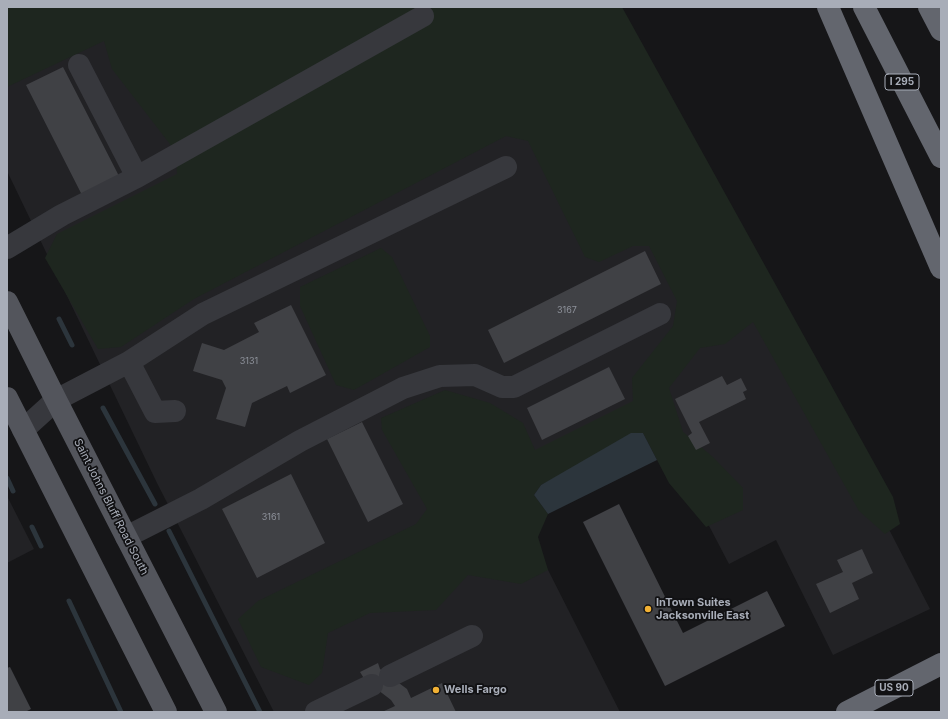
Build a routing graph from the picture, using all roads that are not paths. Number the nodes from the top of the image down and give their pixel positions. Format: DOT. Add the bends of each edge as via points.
graph roads {
  1 [pos="828,7"];
  2 [pos="864,7"];
  3 [pos="929,7"];
  4 [pos="423,16"];
  5 [pos="941,30"];
  6 [pos="79,65"];
  7 [pos="941,157"];
  8 [pos="506,167"];
  9 [pos="137,177"];
  10 [pos="7,248"];
  11 [pos="941,268"];
  12 [pos="7,302"];
  13 [pos="660,314"];
  14 [pos="129,362"];
  15 [pos="7,398"];
  16 [pos="56,400"];
  17 [pos="175,411"];
  18 [pos="23,430"];
  19 [pos="126,537"];
  20 [pos="472,636"];
  21 [pos="941,664"];
  22 [pos="166,712"];
  23 [pos="216,712"];
  24 [pos="316,712"];
  25 [pos="847,712"];
  1 -- 11 [label="highway"];
  2 -- 7 [label="highway, I 295"];
  3 -- 5 [label="highway"];
  4 -- 9 [label="lane"];
  6 -- 9 [label="lane"];
  8 -- 14 [label="lane" via="203,314"];
  9 -- 10 [label="lane" via="62,215"];
  12 -- 16 [label="main road, Saint Johns Bluff Road South"];
  13 -- 19 [label="lane" via="514,387 502,387 475,375 440,376 403,388 300,441 201,499"];
  14 -- 16 [label="lane"];
  14 -- 17 [label="lane" via="155,412"];
  15 -- 18 [label="main road"];
  16 -- 18 [label="lane"];
  16 -- 19 [label="main road, Saint Johns Bluff Road South"];
  18 -- 22 [label="main road"];
  19 -- 23 [label="main road, Saint Johns Bluff Road South"];
  20 -- 24 [label="lane"];
  21 -- 25 [label="highway, US 90"];
}
